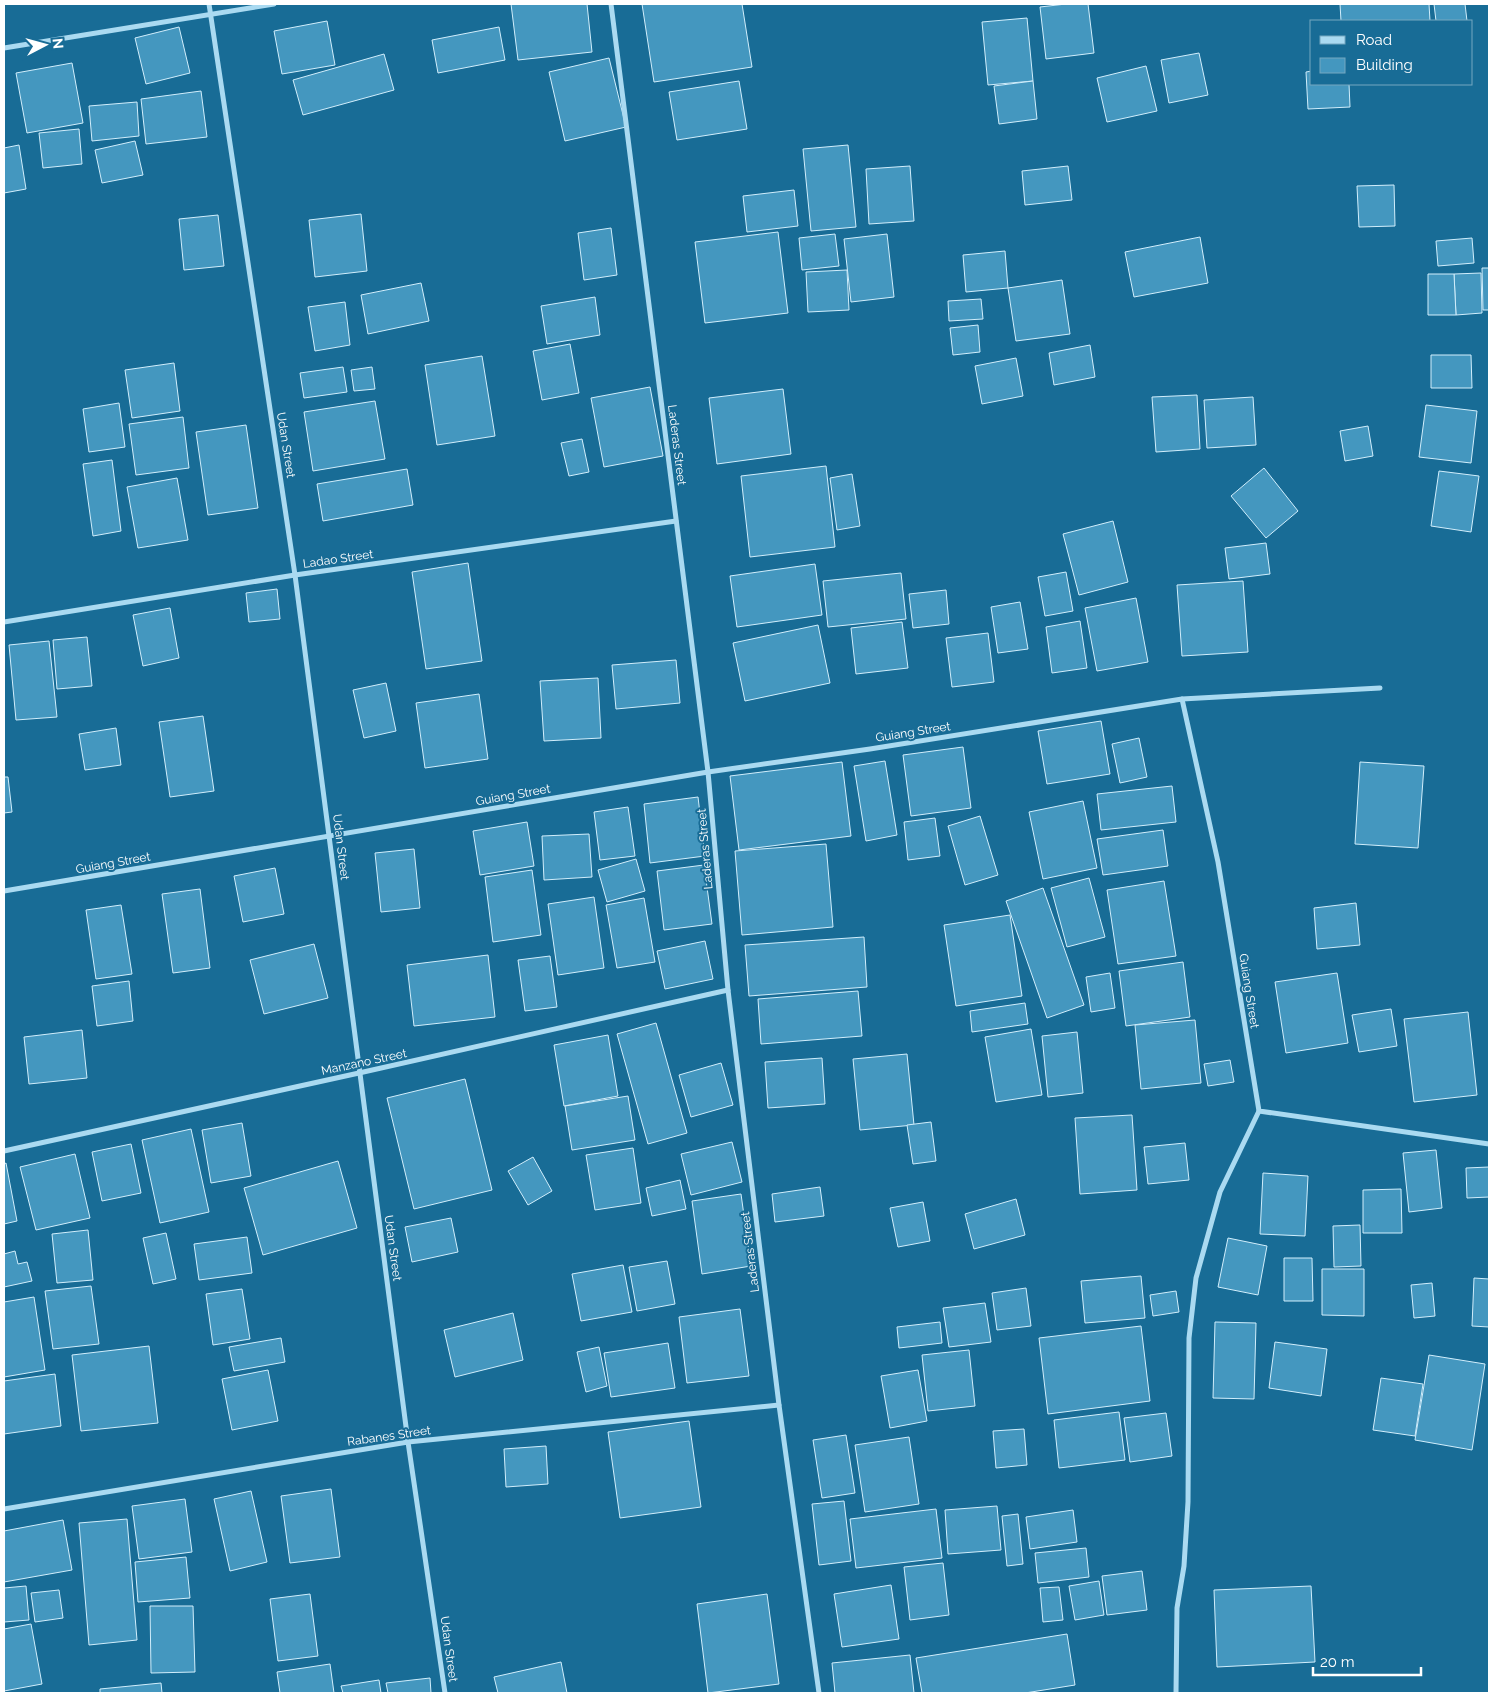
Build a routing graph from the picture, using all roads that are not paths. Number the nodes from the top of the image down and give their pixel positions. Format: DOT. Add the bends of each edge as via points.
graph roads {
  1 [pos="209,4"];
  2 [pos="274,4"];
  3 [pos="611,4"];
  4 [pos="210,14"];
  5 [pos="4,48"];
  6 [pos="676,521"];
  7 [pos="295,575"];
  8 [pos="4,622"];
  9 [pos="1380,688"];
  10 [pos="1182,699"];
  11 [pos="708,772"];
  12 [pos="330,836"];
  13 [pos="4,891"];
  14 [pos="728,990"];
  15 [pos="360,1073"];
  16 [pos="1258,1111"];
  17 [pos="1489,1144"];
  18 [pos="4,1151"];
  19 [pos="779,1405"];
  20 [pos="408,1442"];
  21 [pos="4,1509"];
  22 [pos="445,1693"];
  23 [pos="818,1693"];
  24 [pos="1176,1693"];
  1 -- 4 [label="street, Udan Street"];
  2 -- 4 [label="street"];
  3 -- 6 [label="street, Laderas Street"];
  4 -- 5 [label="street"];
  4 -- 7 [label="street, Udan Street"];
  6 -- 7 [label="street, Ladao Street"];
  6 -- 11 [label="street, Laderas Street"];
  7 -- 8 [label="street, Ladao Street"];
  7 -- 12 [label="street, Udan Street"];
  9 -- 10 [label="street"];
  10 -- 11 [label="street, Guiang Street"];
  10 -- 16 [label="street, Guiang Street" via="1218,862"];
  11 -- 12 [label="street, Guiang Street"];
  11 -- 14 [label="street, Laderas Street"];
  12 -- 13 [label="street, Guiang Street"];
  12 -- 15 [label="street, Udan Street"];
  14 -- 15 [label="street, Manzano Street"];
  14 -- 19 [label="street, Laderas Street"];
  15 -- 18 [label="street, Manzano Street"];
  15 -- 20 [label="street, Udan Street"];
  16 -- 17 [label="street"];
  16 -- 24 [label="street" via="1220,1192 1196,1278 1189,1338 1188,1502 1184,1566 1177,1608"];
  19 -- 20 [label="street, Rabanes Street"];
  19 -- 23 [label="street, Laderas Street"];
  20 -- 21 [label="street, Rabanes Street"];
  20 -- 22 [label="street, Udan Street"];
}
